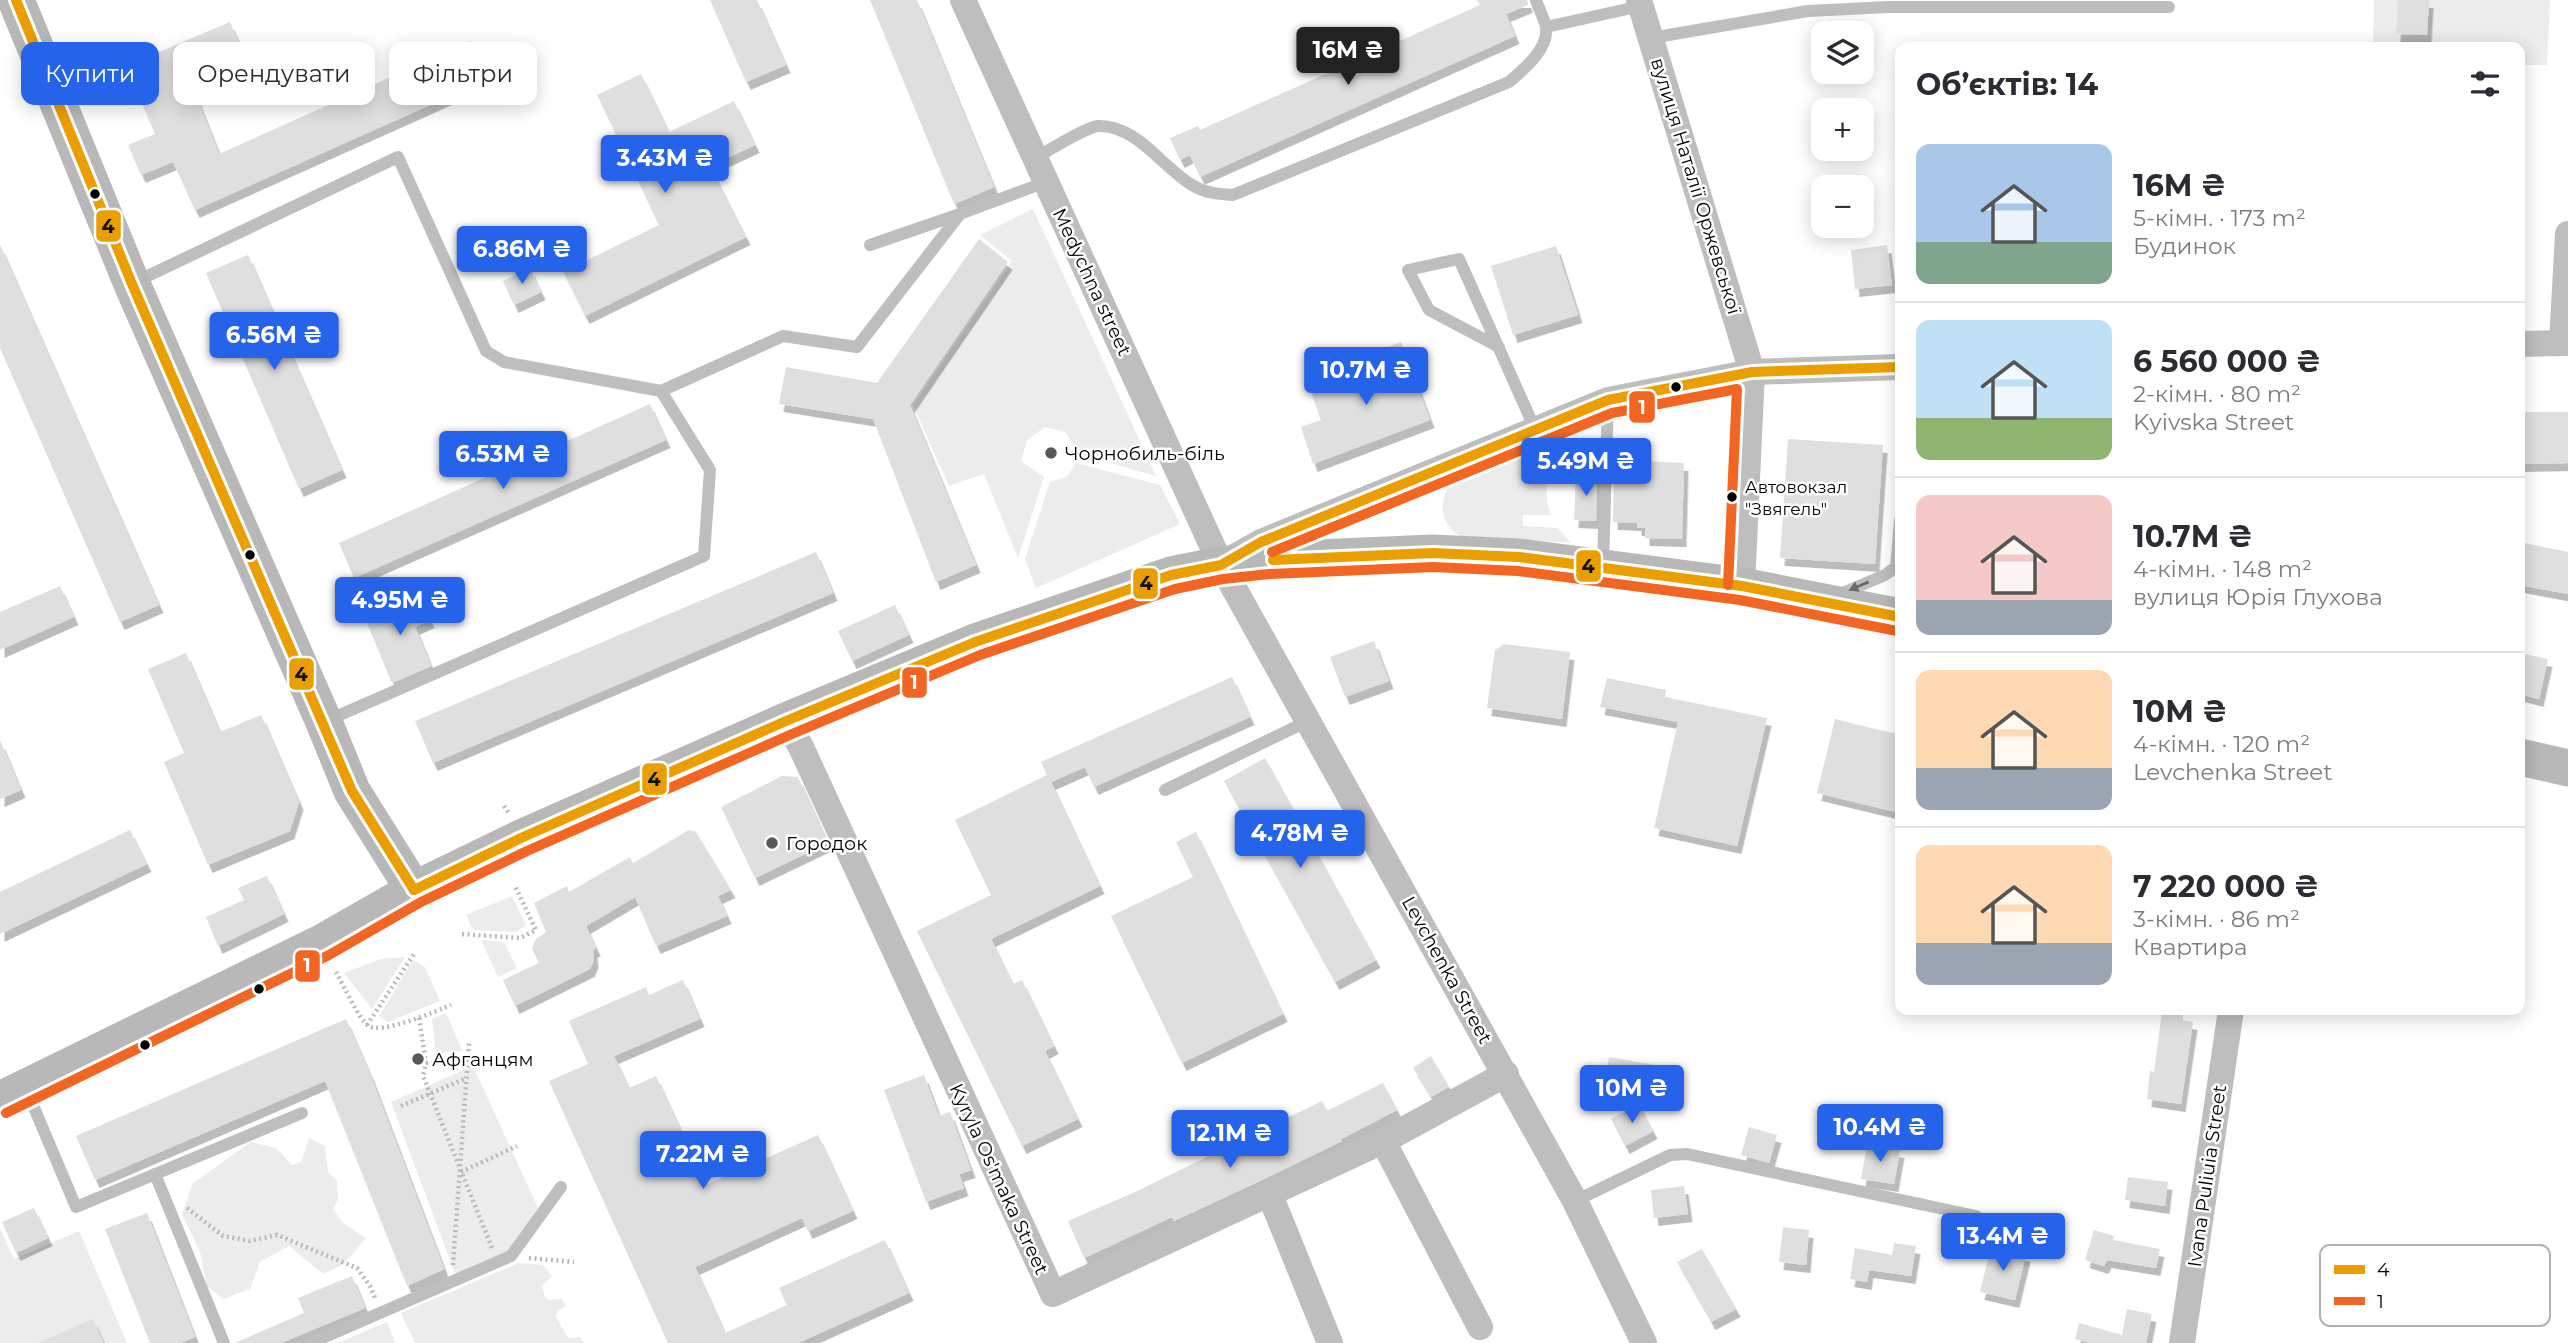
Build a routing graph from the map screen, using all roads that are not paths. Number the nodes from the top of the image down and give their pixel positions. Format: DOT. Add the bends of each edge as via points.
graph roads {
  1 [pos="16,0"];
  2 [pos="963,0"];
  3 [pos="1536,0"];
  4 [pos="1640,3"];
  5 [pos="2169,7"];
  6 [pos="1546,27"];
  7 [pos="1651,38"];
  8 [pos="1041,170"];
  9 [pos="960,214"];
  10 [pos="2568,234"];
  11 [pos="870,245"];
  12 [pos="132,284"];
  13 [pos="2565,343"];
  14 [pos="2525,344"];
  15 [pos="1499,347"];
  16 [pos="1895,367"];
  17 [pos="1752,372"];
  18 [pos="661,391"];
  19 [pos="1608,400"];
  20 [pos="1535,429"];
  21 [pos="1221,565"];
  22 [pos="1895,566"];
  23 [pos="1603,568"];
  24 [pos="1742,586"];
  25 [pos="1822,601"];
  26 [pos="1895,616"];
  27 [pos="786,720"];
  28 [pos="1308,721"];
  29 [pos="324,722"];
  30 [pos="2525,758"];
  31 [pos="2568,768"];
  32 [pos="1165,790"];
  33 [pos="414,890"];
  34 [pos="2230,1015"];
  35 [pos="1506,1074"];
  36 [pos="13,1094"];
  37 [pos="302,1113"];
  38 [pos="1382,1141"];
  39 [pos="155,1174"];
  40 [pos="561,1187"];
  41 [pos="1270,1195"];
  42 [pos="1575,1201"];
  43 [pos="1976,1216"];
  44 [pos="1480,1326"];
  45 [pos="224,1343"];
  46 [pos="312,1343"];
  47 [pos="1330,1343"];
  48 [pos="1644,1343"];
  49 [pos="2182,1343"];
  1 -- 12 [label="main road"];
  2 -- 8 [label="street, Medychna street"];
  3 -- 6 [label="lane"];
  4 -- 6 [label="lane"];
  4 -- 7 [label="street, вулиця Наталії Оржевської"];
  5 -- 7 [label="lane" via="1808,11"];
  6 -- 8 [label="lane" via="1545,40 1527,67 1508,82 1233,195 1191,185 1117,128 1095,126"];
  7 -- 17 [label="street, вулиця Наталії Оржевської"];
  8 -- 9 [label="lane"];
  8 -- 21 [label="street, Medychna street"];
  9 -- 11 [label="lane"];
  9 -- 18 [label="lane" via="857,347 783,335"];
  10 -- 13 [label="street"];
  12 -- 18 [label="lane" via="398,157 486,351 504,362"];
  12 -- 29 [label="main road"];
  13 -- 14 [label="street"];
  15 -- 15 [label="lane" via="1459,259 1408,270 1429,310"];
  15 -- 20 [label="lane"];
  16 -- 17 [label="street"];
  17 -- 19 [label="street"];
  17 -- 24 [label="street, вулиця Наталії Оржевської"];
  18 -- 29 [label="lane" via="710,470 704,556"];
  19 -- 20 [label="street"];
  19 -- 23 [label="lane"];
  20 -- 21 [label="street" via="1261,542"];
  21 -- 23 [label="main road" via="1433,553 1519,557"];
  21 -- 27 [label="main road" via="1171,575 975,642"];
  21 -- 28 [label="street, Levchenka Street"];
  22 -- 25 [label="lane, one-way"];
  23 -- 24 [label="main road"];
  24 -- 25 [label="main road"];
  25 -- 26 [label="main road"];
  27 -- 33 [label="main road"];
  27 -- 41 [label="street, Kyryla Osʹmaka Street" via="1053,1294"];
  28 -- 32 [label="lane"];
  28 -- 35 [label="street, Levchenka Street"];
  29 -- 33 [label="main road" via="352,791"];
  30 -- 31 [label="main road"];
  33 -- 36 [label="main road" via="323,942"];
  34 -- 49 [label="street, Ivana Puliuia Street"];
  35 -- 38 [label="street, Kyryla Osʹmaka Street"];
  35 -- 42 [label="street, Levchenka Street"];
  36 -- 39 [label="lane" via="76,1207"];
  37 -- 39 [label="lane"];
  38 -- 41 [label="street, Kyryla Osʹmaka Street"];
  38 -- 44 [label="street"];
  39 -- 45 [label="lane"];
  40 -- 46 [label="lane" via="511,1256"];
  41 -- 47 [label="street"];
  42 -- 43 [label="lane" via="1670,1155 1687,1154"];
  42 -- 48 [label="street, Levchenka Street"];
}
